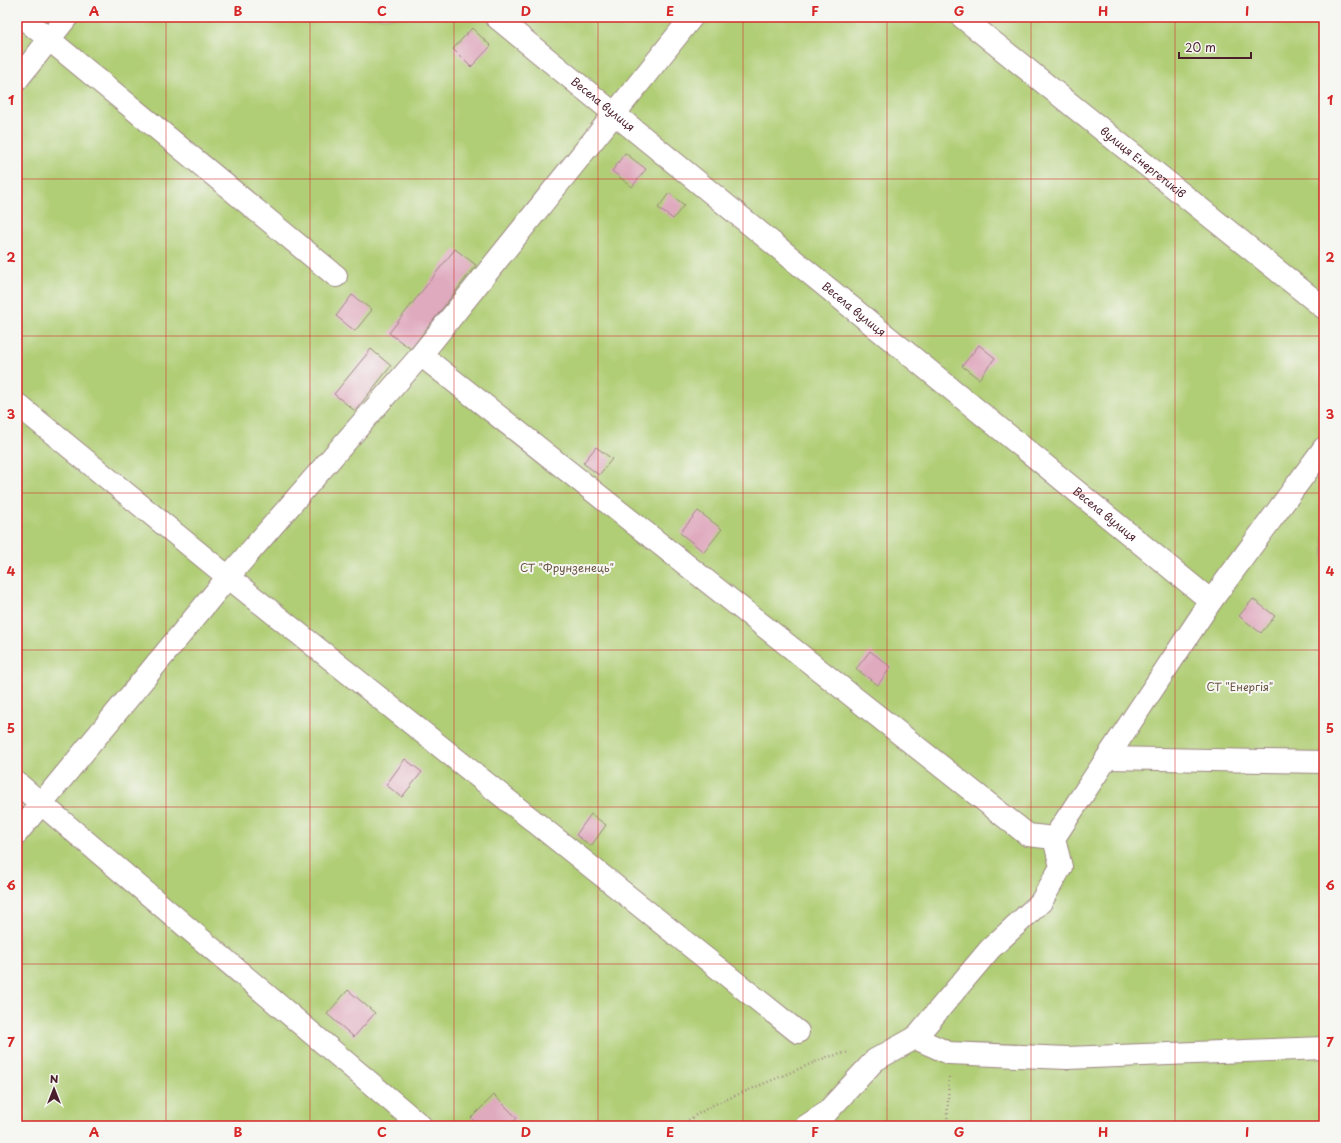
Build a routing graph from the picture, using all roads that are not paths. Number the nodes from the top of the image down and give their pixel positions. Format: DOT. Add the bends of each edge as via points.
graph roads {
  1 [pos="22,17"];
  2 [pos="68,17"];
  3 [pos="496,17"];
  4 [pos="692,17"];
  5 [pos="962,17"];
  6 [pos="50,39"];
  7 [pos="17,80"];
  8 [pos="614,114"];
  9 [pos="336,276"];
  10 [pos="1324,308"];
  11 [pos="421,355"];
  12 [pos="17,404"];
  13 [pos="1324,448"];
  14 [pos="228,577"];
  15 [pos="1211,601"];
  16 [pos="1107,758"];
  17 [pos="1324,762"];
  18 [pos="17,783"];
  19 [pos="42,803"];
  20 [pos="17,833"];
  21 [pos="1054,838"];
  22 [pos="798,1032"];
  23 [pos="915,1038"];
  24 [pos="1324,1048"];
  25 [pos="421,1126"];
  26 [pos="806,1126"];
  1 -- 6 [label="lane"];
  2 -- 6 [label="lane"];
  3 -- 8 [label="lane, Весела вулиця"];
  4 -- 8 [label="lane"];
  5 -- 10 [label="lane, вулиця Енергетиків"];
  6 -- 7 [label="lane"];
  6 -- 9 [label="lane"];
  8 -- 11 [label="lane"];
  8 -- 15 [label="lane, Весела вулиця"];
  11 -- 14 [label="lane"];
  11 -- 21 [label="lane" via="1028,835"];
  12 -- 14 [label="lane"];
  13 -- 15 [label="lane"];
  14 -- 19 [label="lane"];
  14 -- 22 [label="lane"];
  15 -- 16 [label="lane"];
  16 -- 17 [label="lane"];
  16 -- 21 [label="lane"];
  18 -- 19 [label="lane"];
  19 -- 20 [label="lane"];
  19 -- 25 [label="lane"];
  21 -- 23 [label="lane" via="1061,867 1041,902 990,949"];
  23 -- 24 [label="lane" via="949,1053 1067,1058"];
  23 -- 26 [label="lane" via="875,1060 826,1113"];
}
